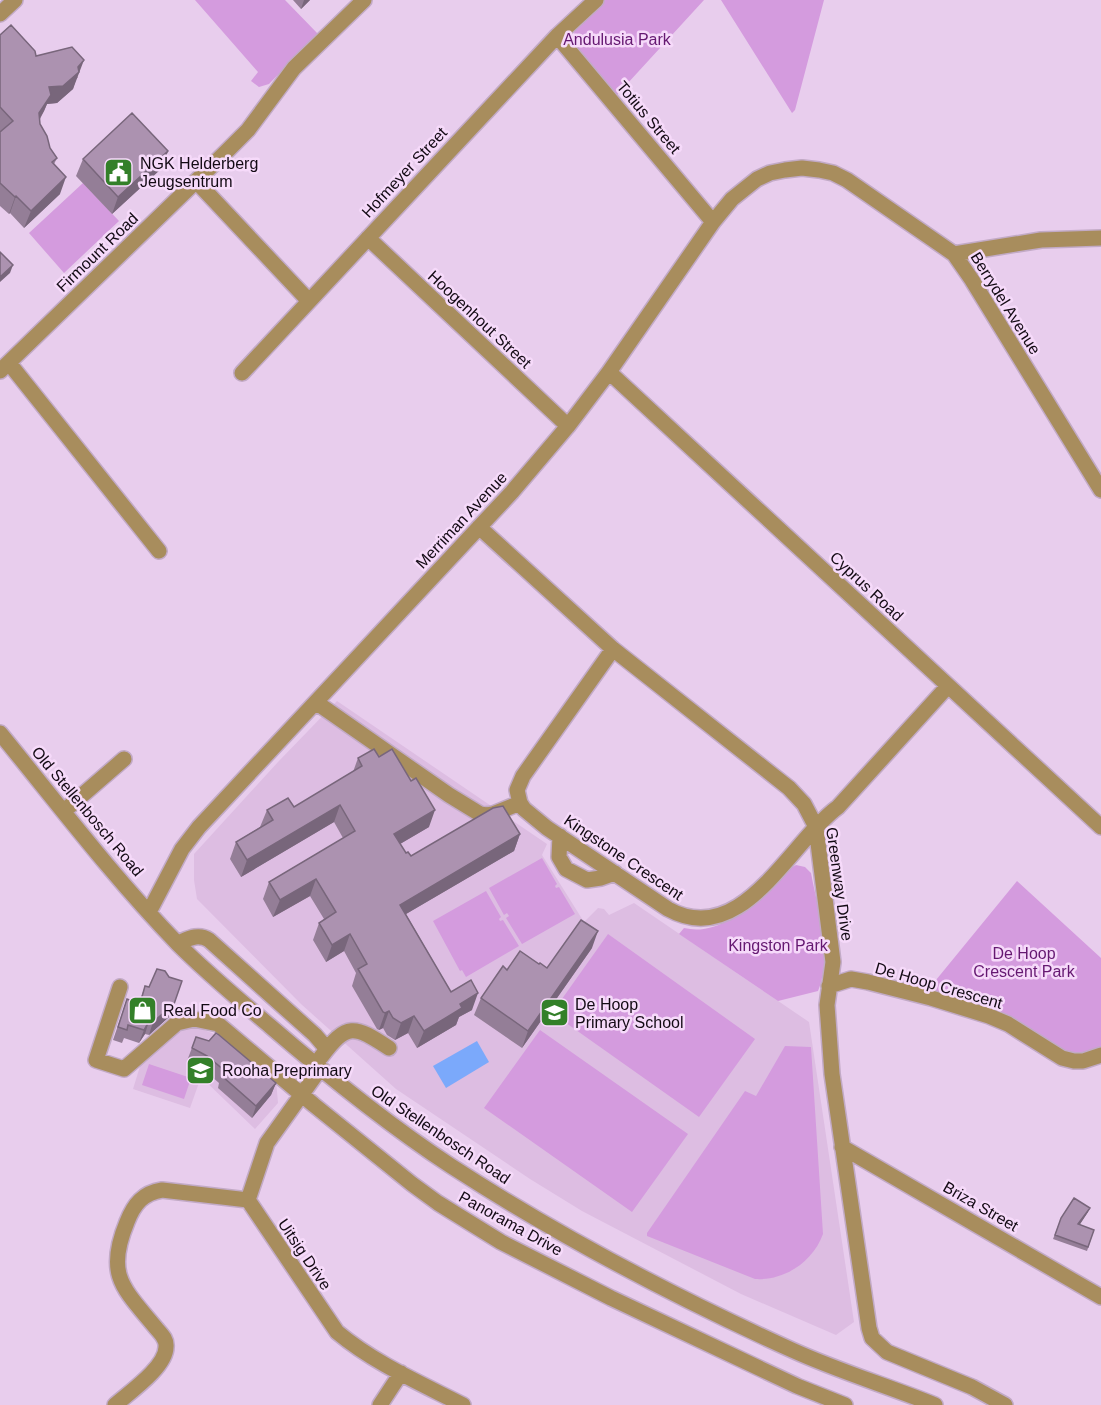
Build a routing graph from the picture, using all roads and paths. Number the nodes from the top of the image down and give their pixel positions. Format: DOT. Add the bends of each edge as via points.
graph roads {
  1 [pos="15,0"];
  2 [pos="364,0"];
  3 [pos="596,0"];
  4 [pos="0,14"];
  5 [pos="557,36"];
  6 [pos="802,168"];
  7 [pos="196,181"];
  8 [pos="713,222"];
  9 [pos="368,238"];
  10 [pos="1101,238"];
  11 [pos="954,254"];
  12 [pos="309,301"];
  13 [pos="4,367"];
  14 [pos="609,372"];
  15 [pos="242,373"];
  16 [pos="568,426"];
  17 [pos="1101,490"];
  18 [pos="479,527"];
  19 [pos="159,550"];
  20 [pos="613,649"];
  21 [pos="948,686"];
  22 [pos="317,703"];
  23 [pos="0,733"];
  24 [pos="124,759"];
  25 [pos="520,803"];
  26 [pos="64,811"];
  27 [pos="816,827"];
  28 [pos="1101,827"];
  29 [pos="549,834"];
  30 [pos="615,873"];
  31 [pos="149,912"];
  32 [pos="178,944"];
  33 [pos="829,986"];
  34 [pos="120,987"];
  35 [pos="389,1048"];
  36 [pos="327,1049"];
  37 [pos="1101,1055"];
  38 [pos="317,1066"];
  39 [pos="301,1094"];
  40 [pos="842,1147"];
  41 [pos="248,1200"];
  42 [pos="1101,1297"];
  43 [pos="401,1373"];
  44 [pos="116,1405"];
  45 [pos="380,1405"];
  46 [pos="463,1405"];
  47 [pos="845,1405"];
  48 [pos="935,1405"];
  49 [pos="1005,1405"];
  1 -- 4 [label="street"];
  2 -- 7 [label="street, Firmount Road" via="294,68 248,130"];
  3 -- 5 [label="street, Hofmeyer Street"];
  5 -- 8 [label="street, Totius Street"];
  5 -- 9 [label="street, Hofmeyer Street"];
  6 -- 8 [label="street, Merriman Avenue" via="757,179 732,199"];
  6 -- 11 [label="street, Berrydel Avenue" via="847,180"];
  7 -- 12 [label="street"];
  7 -- 13 [label="street, Firmount Road"];
  8 -- 14 [label="street, Merriman Avenue"];
  9 -- 12 [label="street, Hofmeyer Street"];
  9 -- 16 [label="street, Hoogenhout Street"];
  10 -- 11 [label="street" via="1041,240"];
  11 -- 17 [label="street, Berrydel Avenue"];
  12 -- 15 [label="street, Hofmeyer Street"];
  13 -- 19 [label="street"];
  14 -- 16 [label="street, Merriman Avenue"];
  14 -- 21 [label="street, Cyprus Road"];
  16 -- 18 [label="street, Merriman Avenue"];
  18 -- 20 [label="street, Greenway Drive"];
  18 -- 22 [label="street, Merriman Avenue"];
  20 -- 25 [label="street" via="523,776 517,790"];
  20 -- 27 [label="street, Greenway Drive" via="789,788 804,804"];
  21 -- 27 [label="street, Kingstone Crescent"];
  21 -- 28 [label="street, Cyprus Road"];
  22 -- 25 [label="street" via="480,814 493,814"];
  22 -- 31 [label="street, Merriman Avenue" via="190,838"];
  23 -- 26 [label="street, Old Stellenbosch Road"];
  24 -- 26 [label="street"];
  25 -- 29 [label="street, Kingstone Crescent"];
  26 -- 31 [label="street, Old Stellenbosch Road"];
  27 -- 30 [label="street, Kingstone Crescent" via="759,891 715,917 701,920 680,916"];
  27 -- 33 [label="street, Greenway Drive" via="833,962"];
  29 -- 30 [label="street, Kingstone Crescent"];
  29 -- 30 [label="street" via="566,868 587,880"];
  31 -- 32 [label="street, Old Stellenbosch Road"];
  32 -- 36 [label="street" via="192,937 209,940"];
  32 -- 38 [label="street, Old Stellenbosch Road"];
  33 -- 37 [label="street, De Hoop Crescent" via="851,979 868,982 989,1016 1062,1058 1083,1061"];
  33 -- 40 [label="street, Greenway Drive" via="827,1020"];
  34 -- 39 [label="street, Panorama Drive" via="96,1059 124,1069 177,1023 194,1019 218,1024"];
  35 -- 36 [label="street" via="361,1031 352,1030 338,1036"];
  36 -- 38 [label="street"];
  38 -- 39 [label="street"];
  38 -- 48 [label="street, Old Stellenbosch Road" via="389,1123 550,1227 794,1351"];
  39 -- 41 [label="street" via="267,1143"];
  39 -- 47 [label="street, Panorama Drive" via="412,1184 501,1242 631,1308"];
  40 -- 42 [label="street, Briza Street"];
  40 -- 49 [label="street, Greenway Drive" via="872,1338 887,1352"];
  41 -- 43 [label="street, Uitsig Drive" via="337,1332"];
  41 -- 44 [label="street" via="162,1190 144,1196 131,1211 119,1241 118,1274 126,1291 163,1337 166,1350 162,1363"];
  43 -- 45 [label="street"];
  43 -- 46 [label="street, Uitsig Drive"];
}
